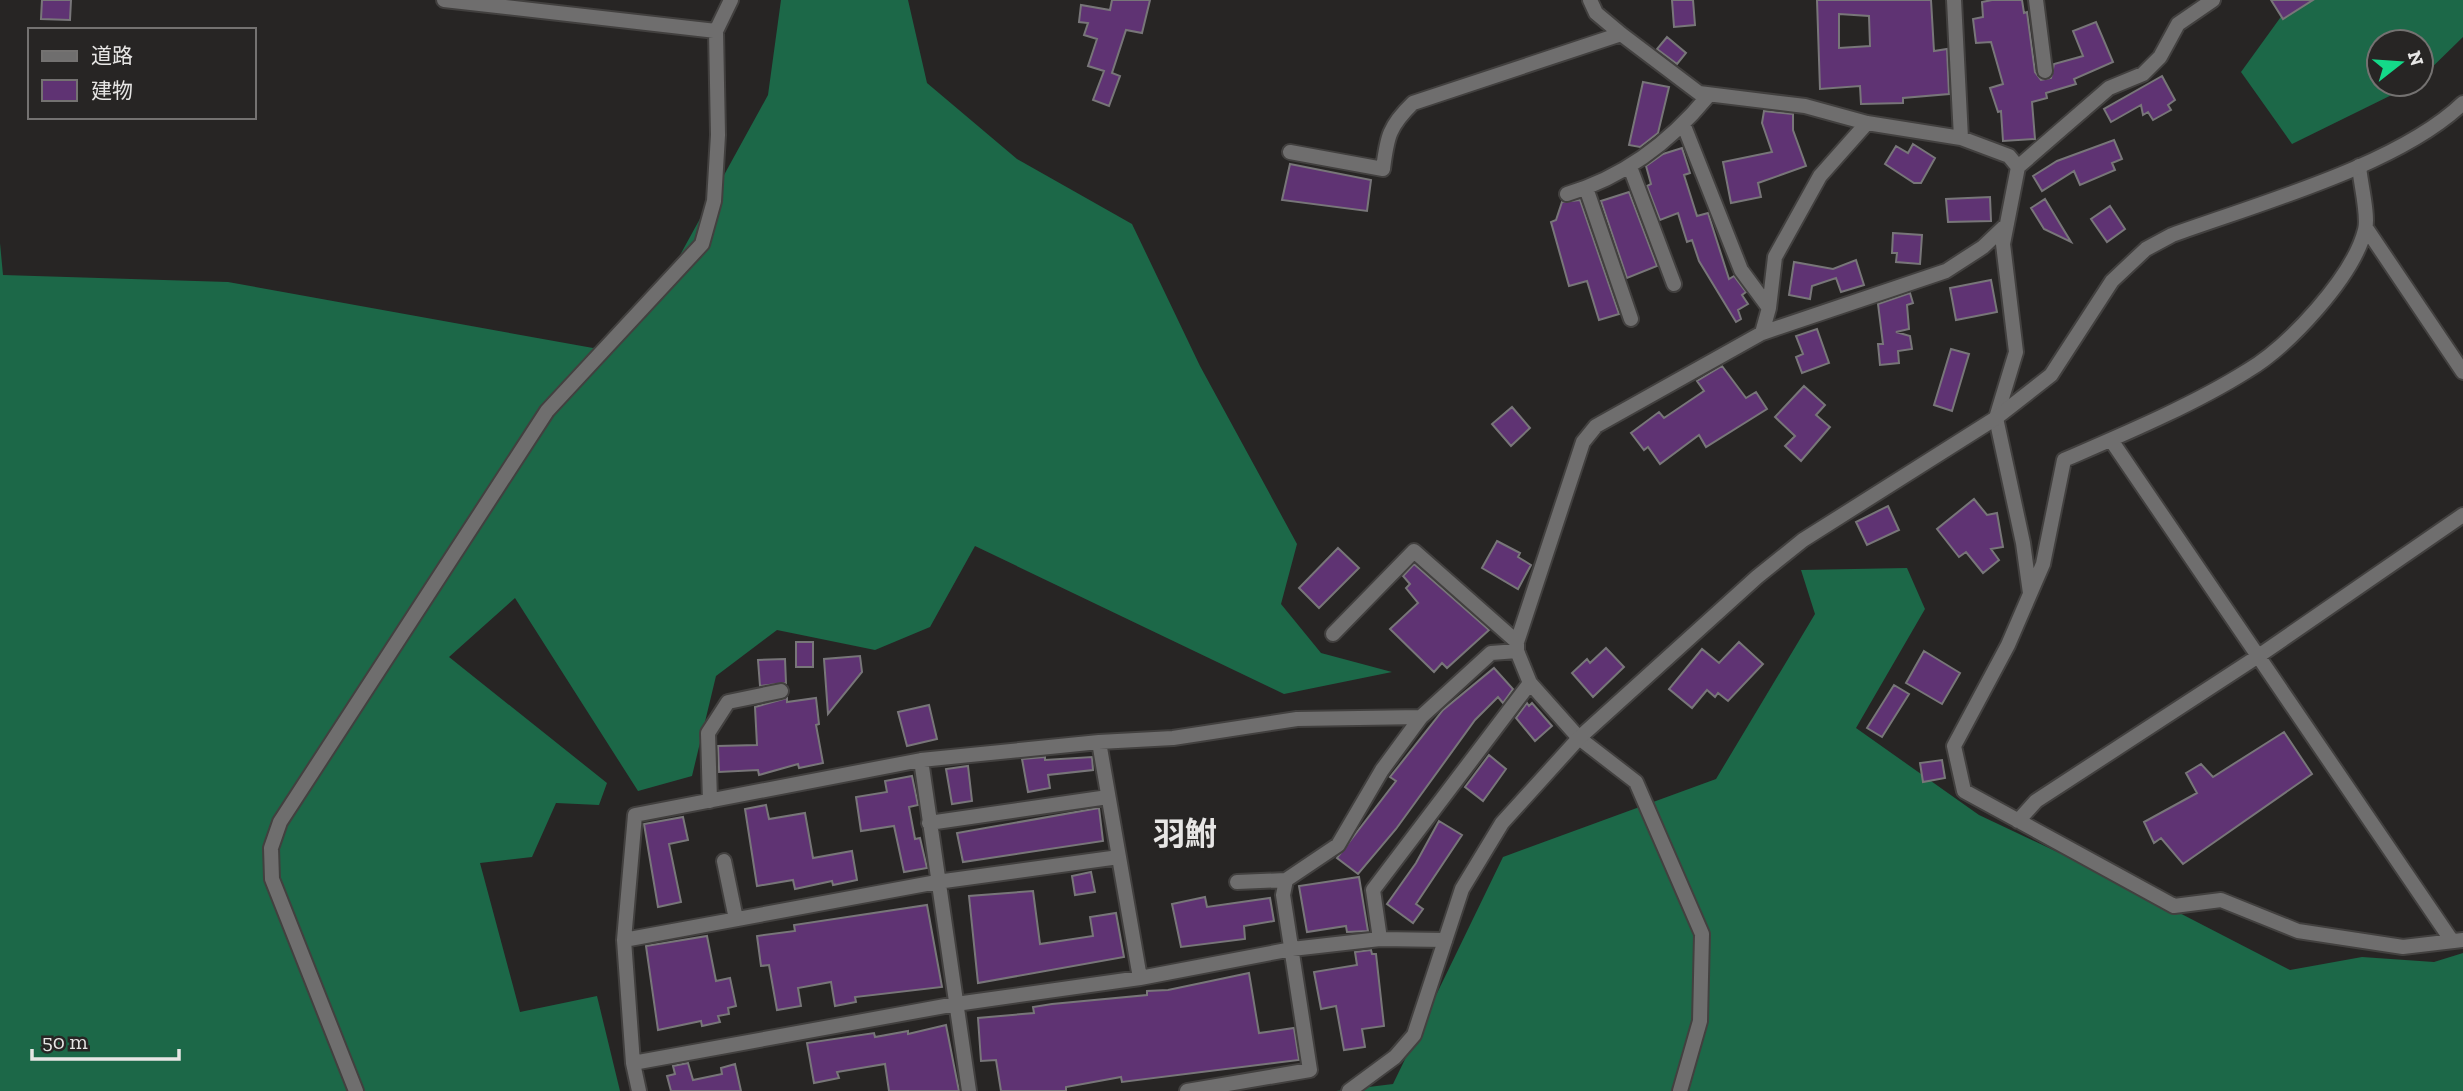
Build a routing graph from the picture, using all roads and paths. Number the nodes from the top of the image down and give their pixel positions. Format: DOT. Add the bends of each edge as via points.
graph roads {
  1 [pos="444,0"];
  2 [pos="731,0"];
  3 [pos="1590,0"];
  4 [pos="1954,0"];
  5 [pos="2036,0"];
  6 [pos="2213,0"];
  7 [pos="716,31"];
  8 [pos="1621,34"];
  9 [pos="2045,71"];
  10 [pos="1708,96"];
  11 [pos="2463,103"];
  12 [pos="1867,123"];
  13 [pos="1684,126"];
  14 [pos="1961,138"];
  15 [pos="1290,152"];
  16 [pos="2358,166"];
  17 [pos="1630,167"];
  18 [pos="2018,167"];
  19 [pos="1586,188"];
  20 [pos="1567,194"];
  21 [pos="2004,227"];
  22 [pos="2366,228"];
  23 [pos="1674,284"];
  24 [pos="1769,308"];
  25 [pos="1631,319"];
  26 [pos="1762,333"];
  27 [pos="2463,372"];
  28 [pos="1996,418"];
  29 [pos="2111,440"];
  30 [pos="2463,515"];
  31 [pos="2030,594"];
  32 [pos="1333,634"];
  33 [pos="1517,647"];
  34 [pos="2260,655"];
  35 [pos="1530,682"];
  36 [pos="780,691"];
  37 [pos="1421,717"];
  38 [pos="1579,738"];
  39 [pos="1098,742"];
  40 [pos="921,760"];
  41 [pos="1108,797"];
  42 [pos="710,801"];
  43 [pos="2018,821"];
  44 [pos="929,823"];
  45 [pos="1119,858"];
  46 [pos="724,861"];
  47 [pos="1286,880"];
  48 [pos="937,882"];
  49 [pos="1237,882"];
  50 [pos="736,919"];
  51 [pos="1380,939"];
  52 [pos="624,940"];
  53 [pos="1445,940"];
  54 [pos="2458,941"];
  55 [pos="1292,949"];
  56 [pos="1140,978"];
  57 [pos="956,1004"];
  58 [pos="633,1062"];
  59 [pos="356,1091"];
  60 [pos="639,1091"];
  61 [pos="969,1091"];
  62 [pos="1187,1091"];
  63 [pos="1349,1091"];
  64 [pos="1680,1091"];
  1 -- 7 [label="street"];
  2 -- 7 [label="street"];
  3 -- 8 [label="street" via="1597,13"];
  4 -- 14 [label="street"];
  5 -- 9 [label="street"];
  6 -- 18 [label="street" via="2178,24 2160,57 2143,74 2109,88"];
  7 -- 59 [label="street" via="715,188 702,244 547,411 280,822 271,849 272,879"];
  8 -- 10 [label="street"];
  8 -- 15 [label="street" via="1413,103 1387,136 1383,169"];
  10 -- 12 [label="street" via="1805,106"];
  10 -- 13 [label="street"];
  11 -- 16 [label="street" via="2444,121"];
  12 -- 14 [label="street"];
  12 -- 24 [label="street" via="1819,176 1775,257"];
  13 -- 17 [label="street"];
  13 -- 24 [label="street" via="1741,270"];
  14 -- 18 [label="street" via="2009,156"];
  16 -- 22 [label="street"];
  16 -- 28 [label="street" via="2172,235 2146,249 2112,281 2051,375"];
  17 -- 19 [label="street"];
  17 -- 23 [label="street"];
  18 -- 21 [label="street"];
  19 -- 20 [label="street"];
  19 -- 25 [label="street"];
  21 -- 26 [label="street" via="1946,271"];
  21 -- 28 [label="street" via="2016,352"];
  22 -- 27 [label="street"];
  22 -- 29 [label="street" via="2322,307 2249,371"];
  24 -- 26 [label="street"];
  26 -- 33 [label="street" via="1596,426 1583,442"];
  28 -- 31 [label="street"];
  28 -- 38 [label="street" via="1803,540"];
  29 -- 31 [label="street" via="2064,460 2043,564"];
  29 -- 34 [label="street"];
  30 -- 34 [label="street"];
  31 -- 43 [label="street" via="1954,746 1964,791"];
  32 -- 33 [label="street" via="1414,551"];
  33 -- 35 [label="street"];
  33 -- 37 [label="street" via="1491,653"];
  34 -- 43 [label="street" via="2036,802"];
  34 -- 54 [label="street"];
  35 -- 38 [label="street"];
  35 -- 51 [label="street" via="1373,890"];
  36 -- 42 [label="street" via="728,702 708,733"];
  37 -- 39 [label="street" via="1297,719 1173,738"];
  37 -- 47 [label="street" via="1382,770 1338,845"];
  38 -- 53 [label="street" via="1502,823 1462,889"];
  38 -- 64 [label="street" via="1636,782 1702,934 1700,1021"];
  39 -- 40 [label="street"];
  39 -- 41 [label="street"];
  40 -- 42 [label="street"];
  40 -- 44 [label="street"];
  41 -- 44 [label="street"];
  41 -- 45 [label="street"];
  42 -- 52 [label="street" via="635,816"];
  43 -- 54 [label="street" via="2174,906 2221,900 2298,931 2403,947"];
  44 -- 48 [label="street"];
  45 -- 48 [label="street"];
  45 -- 56 [label="street"];
  46 -- 50 [label="street"];
  47 -- 49 [label="street"];
  47 -- 55 [label="street" via="1283,895"];
  48 -- 50 [label="street"];
  48 -- 57 [label="street"];
  50 -- 52 [label="street"];
  51 -- 53 [label="street"];
  51 -- 55 [label="street"];
  52 -- 58 [label="street"];
  53 -- 63 [label="street" via="1415,1035 1395,1057"];
  55 -- 56 [label="street"];
  55 -- 62 [label="street" via="1310,1070"];
  56 -- 57 [label="street"];
  57 -- 58 [label="street"];
  57 -- 61 [label="street"];
  58 -- 60 [label="street"];
}
